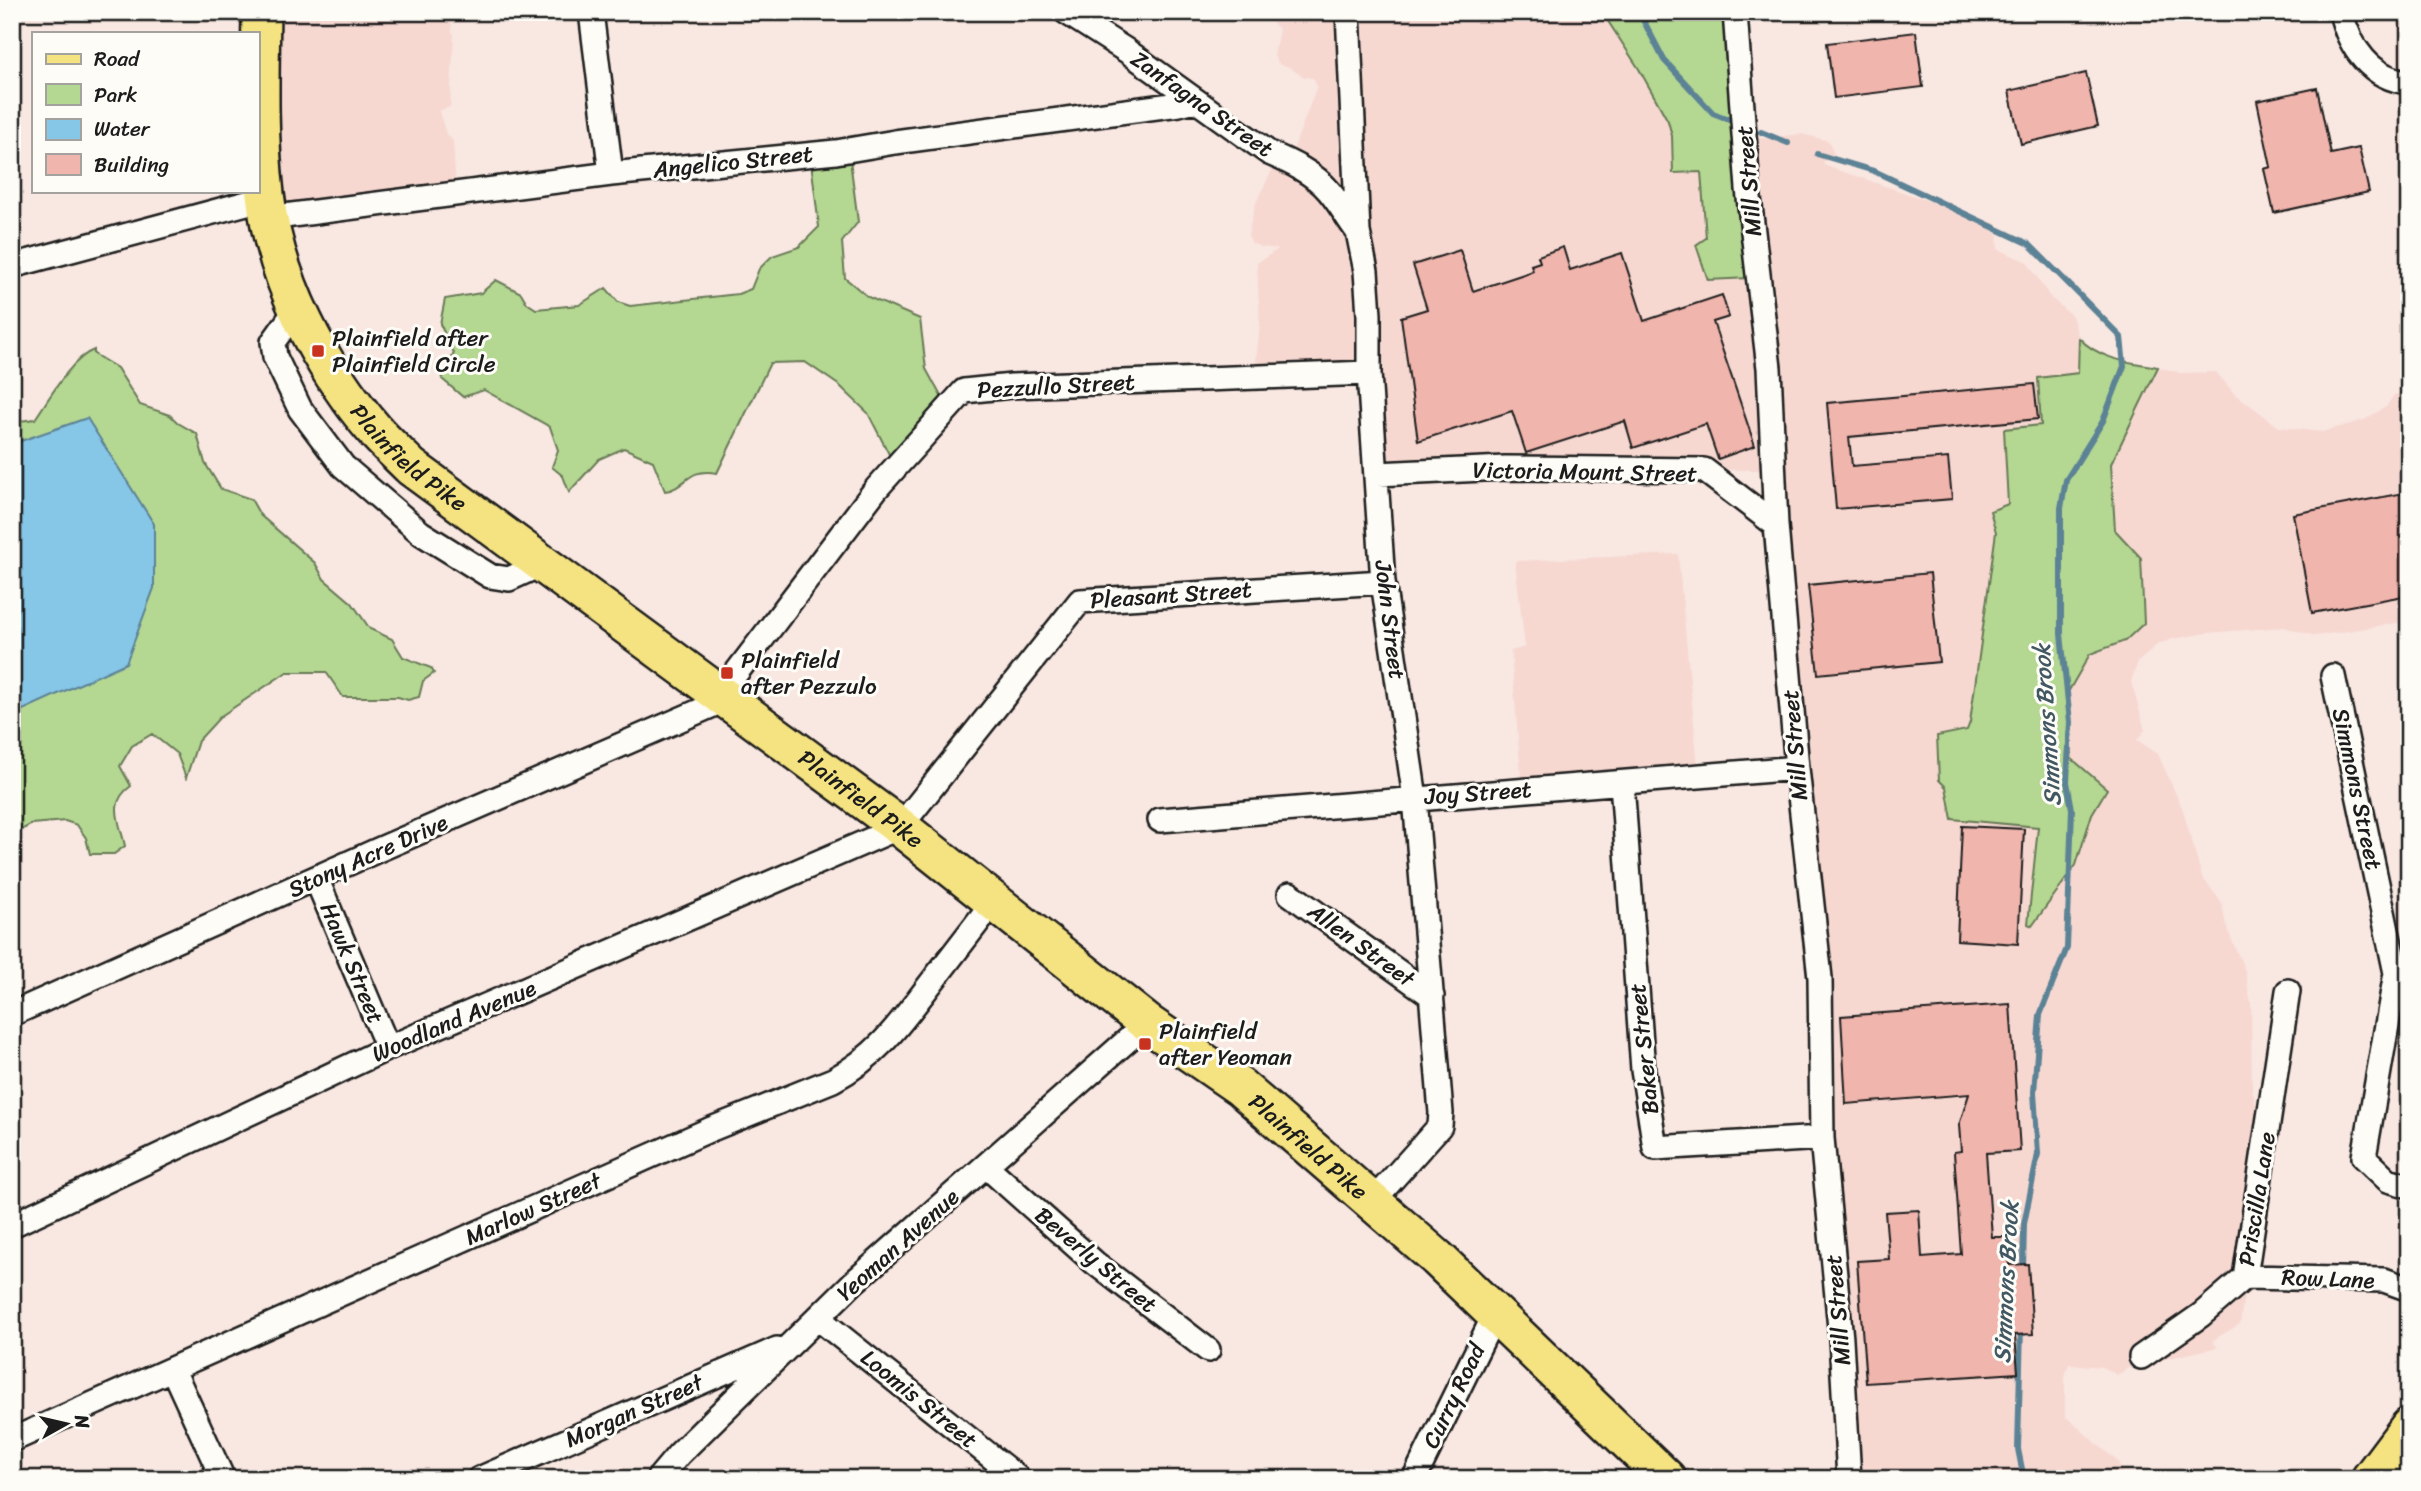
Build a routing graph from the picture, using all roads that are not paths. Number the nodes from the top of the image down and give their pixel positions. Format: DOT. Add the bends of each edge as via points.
graph roads {
  1 [pos="261,12"];
  2 [pos="592,12"];
  3 [pos="1066,12"];
  4 [pos="1348,12"];
  5 [pos="1735,12"];
  6 [pos="2341,12"];
  7 [pos="2409,82"];
  8 [pos="1195,100"];
  9 [pos="611,174"];
  10 [pos="267,208"];
  11 [pos="1358,232"];
  12 [pos="12,266"];
  13 [pos="298,307"];
  14 [pos="1369,373"];
  15 [pos="1377,474"];
  16 [pos="1776,525"];
  17 [pos="542,564"];
  18 [pos="1383,582"];
  19 [pos="2333,676"];
  20 [pos="720,694"];
  21 [pos="1797,768"];
  22 [pos="1622,783"];
  23 [pos="1415,798"];
  24 [pos="1160,820"];
  25 [pos="900,827"];
  26 [pos="316,878"];
  27 [pos="1290,894"];
  28 [pos="994,901"];
  29 [pos="2403,971"];
  30 [pos="2288,991"];
  31 [pos="1432,996"];
  32 [pos="12,1014"];
  33 [pos="1147,1023"];
  34 [pos="388,1048"];
  35 [pos="1822,1138"];
  36 [pos="986,1166"];
  37 [pos="2409,1186"];
  38 [pos="1372,1202"];
  39 [pos="12,1225"];
  40 [pos="2245,1277"];
  41 [pos="2409,1289"];
  42 [pos="1495,1314"];
  43 [pos="819,1319"];
  44 [pos="789,1343"];
  45 [pos="1208,1350"];
  46 [pos="2141,1357"];
  47 [pos="173,1370"];
  48 [pos="2408,1431"];
  49 [pos="12,1440"];
  50 [pos="223,1479"];
  51 [pos="479,1479"];
  52 [pos="659,1479"];
  53 [pos="1018,1479"];
  54 [pos="1414,1479"];
  55 [pos="1667,1479"];
  56 [pos="1849,1479"];
  57 [pos="2370,1479"];
  1 -- 10 [label="main road, Plainfield Pike" via="261,161"];
  2 -- 9 [label="street"];
  3 -- 8 [label="street, Zanfagna Street"];
  4 -- 11 [label="street, John Street"];
  5 -- 16 [label="street, Mill Street" via="1748,188 1769,368"];
  6 -- 7 [label="street" via="2352,44 2376,71"];
  8 -- 9 [label="street, Angelico Street" via="836,152"];
  8 -- 11 [label="street, Zanfagna Street" via="1269,153 1319,181"];
  9 -- 10 [label="street, Angelico Street"];
  10 -- 12 [label="street, Angelico Street"];
  10 -- 13 [label="main road, Plainfield Pike" via="277,252"];
  11 -- 14 [label="street, John Street" via="1366,271"];
  13 -- 17 [label="main road, Plainfield Pike" via="337,379 377,433 411,467"];
  13 -- 17 [label="street" via="273,342 275,356 300,410 343,466 421,533 490,576 509,579"];
  14 -- 15 [label="street, John Street"];
  14 -- 20 [label="street, Pezzullo Street" via="964,391 876,489"];
  15 -- 16 [label="street, Victoria Mount Street" via="1505,468 1704,470"];
  15 -- 18 [label="street, John Street"];
  16 -- 21 [label="street, Mill Street"];
  17 -- 20 [label="main road, Plainfield Pike"];
  18 -- 23 [label="street, John Street"];
  18 -- 25 [label="street, Pleasant Street" via="1080,601"];
  19 -- 29 [label="street, Simmons Street"];
  20 -- 25 [label="main road, Plainfield Pike"];
  20 -- 26 [label="street, Stony Acre Drive" via="711,706"];
  21 -- 22 [label="street, Joy Street"];
  21 -- 35 [label="street, Mill Street" via="1820,978"];
  22 -- 23 [label="street, Joy Street"];
  22 -- 35 [label="street, Baker Street" via="1643,1070 1655,1148"];
  23 -- 24 [label="street, Joy Street"];
  23 -- 31 [label="street, John Street"];
  25 -- 28 [label="main road, Plainfield Pike"];
  25 -- 34 [label="street, Woodland Avenue"];
  26 -- 32 [label="street, Stony Acre Drive"];
  26 -- 34 [label="street, Hawk Street"];
  27 -- 31 [label="street, Allen Street"];
  28 -- 33 [label="main road, Plainfield Pike"];
  28 -- 47 [label="street, Marlow Street" via="897,1029 853,1070"];
  29 -- 37 [label="street" via="2364,1157 2388,1181"];
  30 -- 40 [label="street, Priscilla Lane"];
  31 -- 38 [label="street, John Street" via="1440,1126"];
  33 -- 36 [label="street, Yeoman Avenue"];
  33 -- 38 [label="main road, Plainfield Pike" via="1240,1087"];
  34 -- 39 [label="street, Woodland Avenue"];
  35 -- 56 [label="street, Mill Street"];
  36 -- 43 [label="street, Yeoman Avenue" via="854,1282"];
  36 -- 45 [label="street, Beverly Street" via="1095,1263"];
  38 -- 42 [label="main road, Plainfield Pike"];
  40 -- 41 [label="street, Row Lane" via="2384,1280"];
  40 -- 46 [label="street, Priscilla Lane"];
  42 -- 54 [label="street, Curry Road"];
  42 -- 55 [label="main road, Plainfield Pike"];
  43 -- 44 [label="street, Yeoman Avenue"];
  43 -- 53 [label="street, Loomis Street"];
  44 -- 51 [label="street, Morgan Street"];
  44 -- 52 [label="street, Yeoman Avenue"];
  47 -- 49 [label="street, Marlow Street"];
  47 -- 50 [label="street"];
  48 -- 57 [label="main road"];
}
